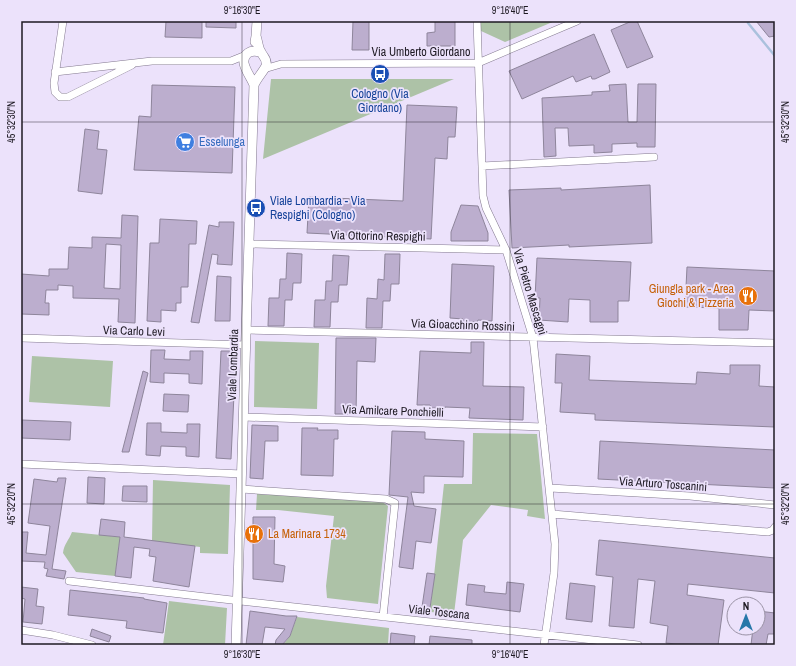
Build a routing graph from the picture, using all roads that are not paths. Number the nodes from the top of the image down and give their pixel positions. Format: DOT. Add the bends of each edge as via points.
graph roads {
  1 [pos="63,21"];
  2 [pos="257,21"];
  3 [pos="477,21"];
  4 [pos="577,21"];
  5 [pos="256,54"];
  6 [pos="231,61"];
  7 [pos="136,63"];
  8 [pos="478,63"];
  9 [pos="281,64"];
  10 [pos="246,69"];
  11 [pos="263,69"];
  12 [pos="56,72"];
  13 [pos="254,85"];
  14 [pos="654,157"];
  15 [pos="482,166"];
  16 [pos="249,244"];
  17 [pos="506,250"];
  18 [pos="246,330"];
  19 [pos="21,338"];
  20 [pos="533,338"];
  21 [pos="775,343"];
  22 [pos="246,345"];
  23 [pos="244,417"];
  24 [pos="543,427"];
  25 [pos="21,464"];
  26 [pos="242,474"];
  27 [pos="550,488"];
  28 [pos="241,489"];
  29 [pos="775,505"];
  30 [pos="552,514"];
  31 [pos="775,527"];
  32 [pos="69,581"];
  33 [pos="238,601"];
  34 [pos="383,617"];
  35 [pos="21,630"];
  36 [pos="545,635"];
  37 [pos="90,645"];
  38 [pos="236,645"];
  39 [pos="544,645"];
  40 [pos="638,645"];
  1 -- 12 [label="street"];
  2 -- 5 [label="street, Viale Lombardia"];
  3 -- 8 [label="street, Via Pietro Mascagni"];
  4 -- 8 [label="street, Via Umberto Giordano"];
  5 -- 6 [label="street"];
  5 -- 9 [label="street, Via Umberto Giordano"];
  5 -- 10 [label="street, Viale Lombardia" via="243,60"];
  5 -- 11 [label="street, Viale Lombardia" via="266,65"];
  6 -- 7 [label="street"];
  6 -- 10 [label="street"];
  7 -- 12 [label="street"];
  7 -- 12 [label="street" via="68,97 60,97 55,92"];
  8 -- 9 [label="street, Via Umberto Giordano"];
  8 -- 15 [label="street, Via Pietro Mascagni"];
  9 -- 11 [label="street, Via Umberto Giordano"];
  10 -- 11 [label="street" via="256,73"];
  10 -- 13 [label="street, Viale Lombardia"];
  11 -- 13 [label="street, Viale Lombardia"];
  13 -- 16 [label="street, Viale Lombardia"];
  14 -- 15 [label="street"];
  15 -- 17 [label="street, Via Pietro Mascagni" via="486,208"];
  16 -- 17 [label="street, Via Ottorino Respighi"];
  16 -- 18 [label="street, Viale Lombardia"];
  17 -- 20 [label="street, Via Pietro Mascagni"];
  18 -- 20 [label="street, Via Gioacchino Rossini"];
  18 -- 22 [label="street, Viale Lombardia"];
  19 -- 22 [label="street, Via Carlo Levi"];
  20 -- 21 [label="street, Via Gioacchino Rossini"];
  20 -- 24 [label="street, Via Pietro Mascagni"];
  22 -- 23 [label="street, Viale Lombardia"];
  23 -- 24 [label="street, Via Amilcare Ponchielli"];
  23 -- 26 [label="street, Viale Lombardia"];
  24 -- 27 [label="street, Via Pietro Mascagni"];
  25 -- 26 [label="street"];
  26 -- 28 [label="street, Viale Lombardia"];
  27 -- 29 [label="street, Via Arturo Toscanini" via="690,496"];
  27 -- 30 [label="street, Via Pietro Mascagni"];
  28 -- 33 [label="street, Viale Lombardia"];
  28 -- 34 [label="street" via="386,498 395,503"];
  30 -- 31 [label="street" via="768,532"];
  30 -- 36 [label="street, Via Pietro Mascagni" via="554,573"];
  32 -- 33 [label="street, Viale Toscana"];
  33 -- 34 [label="street, Viale Toscana"];
  33 -- 38 [label="street, Viale Lombardia"];
  34 -- 36 [label="street, Viale Toscana"];
  35 -- 37 [label="street"];
  36 -- 39 [label="street, Via Pietro Mascagni"];
  36 -- 40 [label="street, Viale Toscana"];
}
